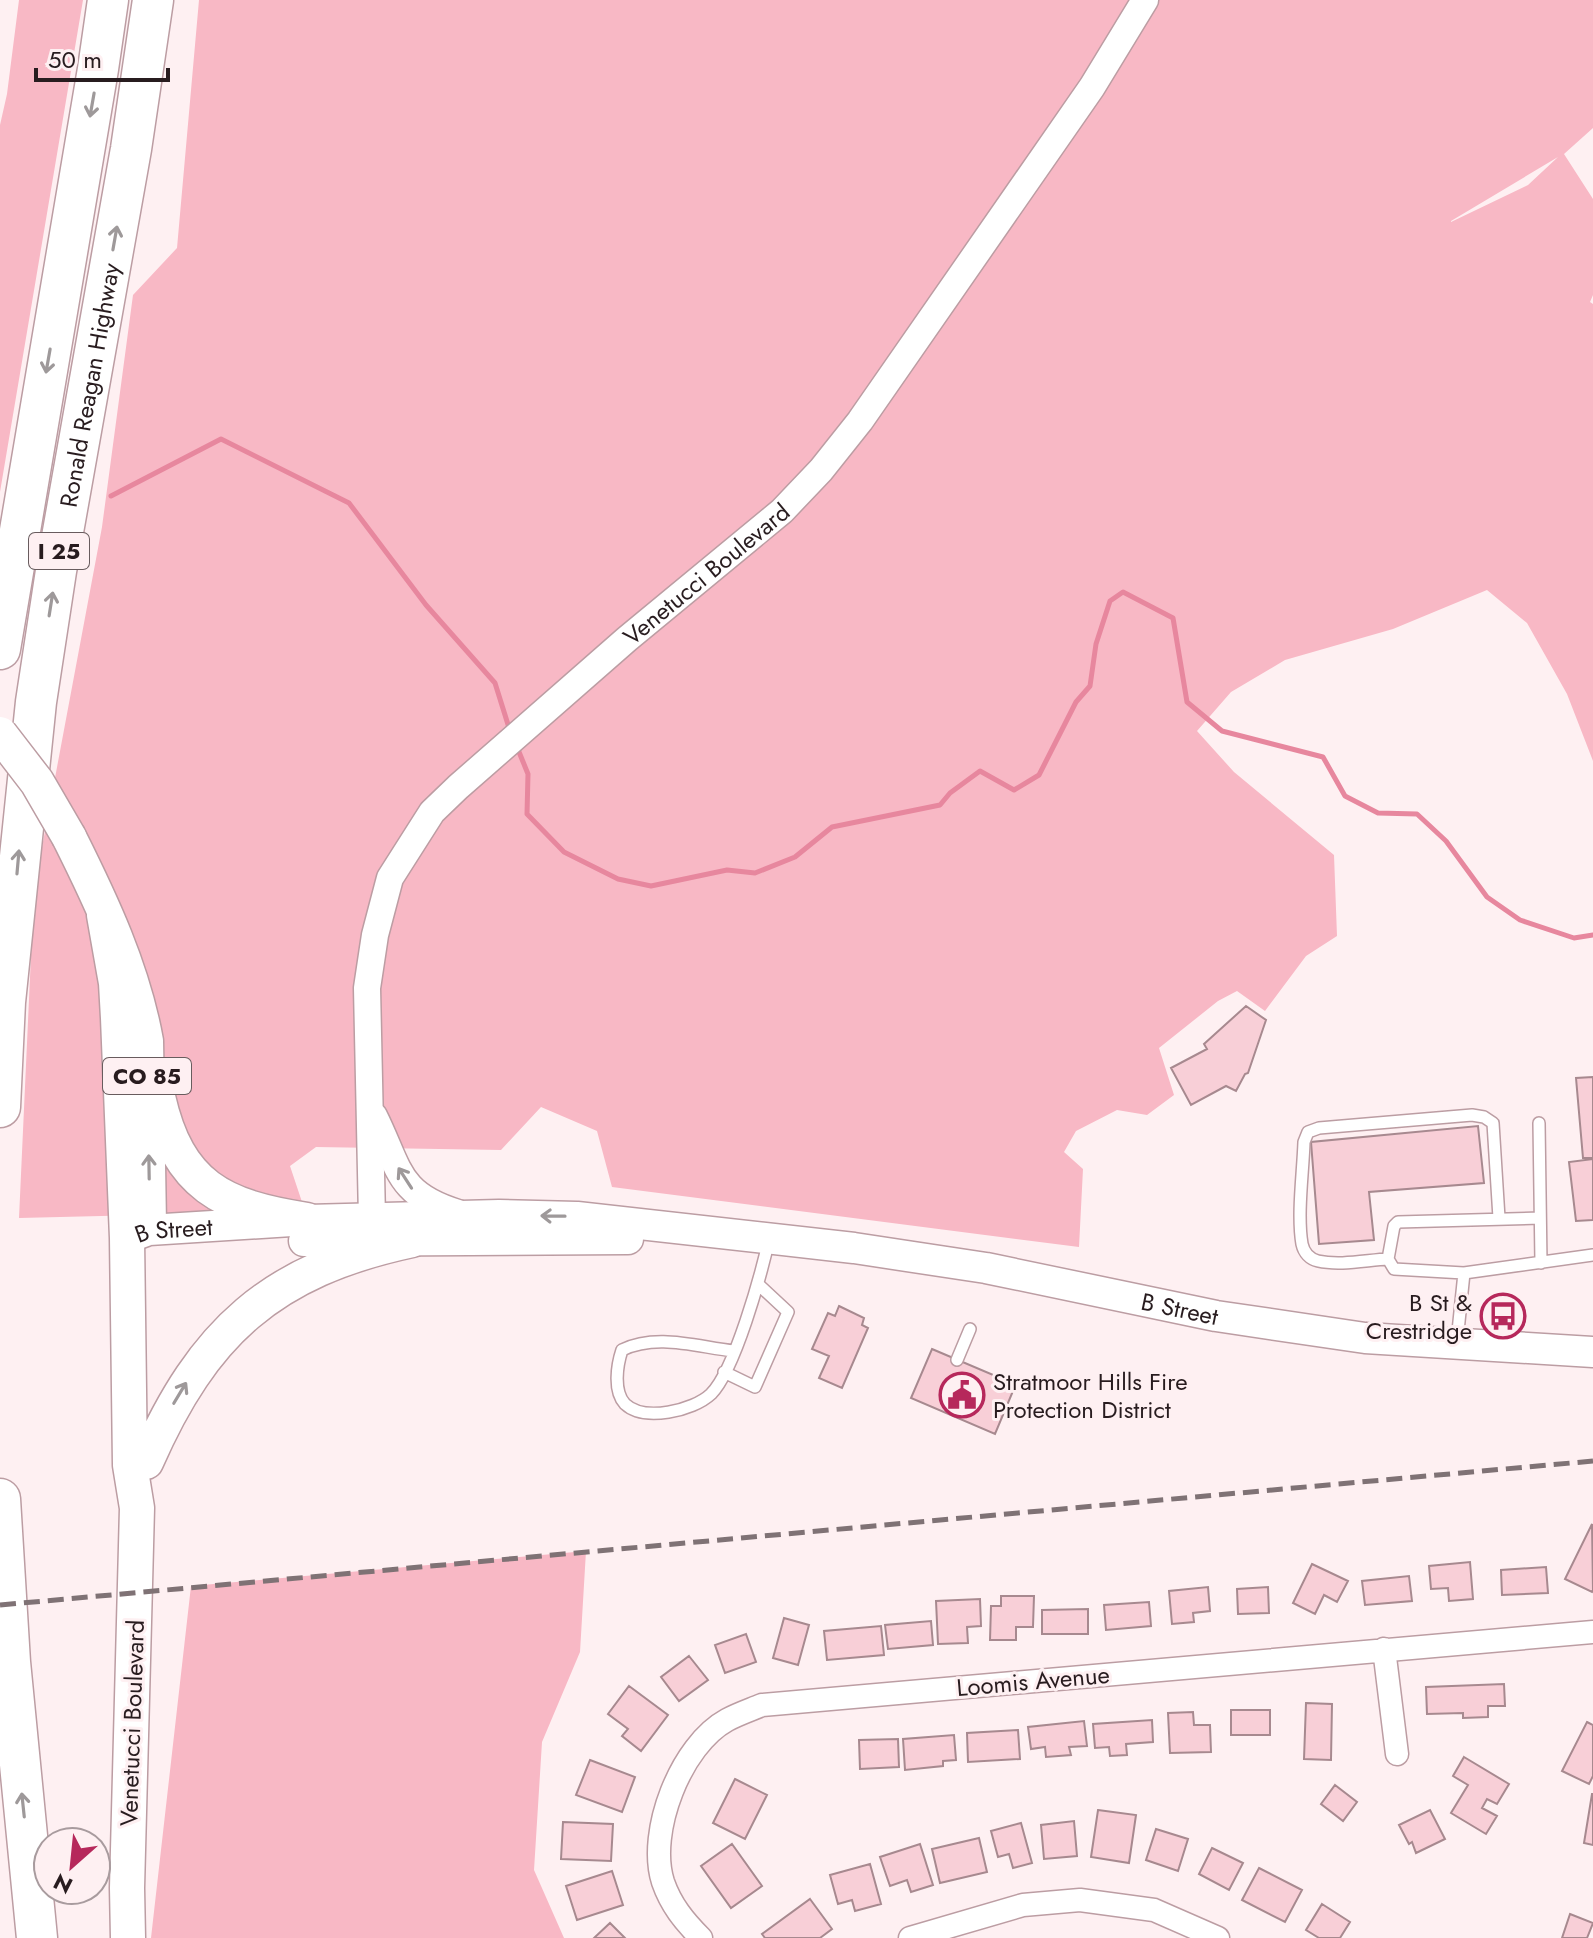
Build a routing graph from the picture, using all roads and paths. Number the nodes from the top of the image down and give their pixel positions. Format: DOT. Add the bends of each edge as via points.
graph roads {
  1 [pos="108,0"];
  2 [pos="153,0"];
  3 [pos="1134,0"];
  4 [pos="1145,0"];
  5 [pos="1118,45"];
  6 [pos="0,649"];
  7 [pos="0,734"];
  8 [pos="104,915"];
  9 [pos="146,1041"];
  10 [pos="0,1107"];
  11 [pos="370,1108"];
  12 [pos="1539,1123"];
  13 [pos="469,1216"];
  14 [pos="372,1218"];
  15 [pos="1499,1218"];
  16 [pos="1540,1218"];
  17 [pos="307,1220"];
  18 [pos="142,1238"];
  19 [pos="769,1239"];
  20 [pos="412,1240"];
  21 [pos="1593,1255"];
  22 [pos="1388,1259"];
  23 [pos="1541,1263"];
  24 [pos="1464,1273"];
  25 [pos="759,1285"];
  26 [pos="970,1329"];
  27 [pos="1456,1345"];
  28 [pos="734,1351"];
  29 [pos="1593,1352"];
  30 [pos="957,1360"];
  31 [pos="724,1372"];
  32 [pos="146,1462"];
  33 [pos="0,1499"];
  34 [pos="137,1508"];
  35 [pos="1593,1632"];
  36 [pos="1384,1649"];
  37 [pos="1397,1754"];
  38 [pos="37,1938"];
  39 [pos="128,1938"];
  40 [pos="701,1938"];
  41 [pos="910,1938"];
  42 [pos="1218,1938"];
  1 -- 6 [label="highway, Ronald Reagan Highway / I 25, one-way"];
  10 -- 2 [label="highway, Ronald Reagan Highway / I 25, one-way" via="5,1002 36,702"];
  3 -- 5 [label="street, Venetucci Boulevard"];
  4 -- 5 [label="street, Venetucci Boulevard"];
  5 -- 11 [label="street, Venetucci Boulevard" via="821,470 782,511 432,812 390,878 375,935 367,988"];
  7 -- 8 [label="main road, CO 85, bridge" via="37,782 69,837"];
  8 -- 9 [label="main road, CO 85" via="133,984"];
  8 -- 18 [label="main road, CO 85"];
  9 -- 17 [label="main road" via="162,1116 191,1172 235,1204"];
  18 -- 9 [label="main road, CO 85, one-way"];
  13 -- 11 [label="street, Venetucci Boulevard, one-way" via="430,1204 405,1184"];
  11 -- 14 [label="street, Venetucci Boulevard"];
  12 -- 16 [label="lane"];
  13 -- 14 [label="main road, B Street"];
  19 -- 13 [label="main road, B Street, one-way" via="577,1217"];
  14 -- 17 [label="main road, B Street"];
  15 -- 16 [label="lane"];
  15 -- 22 [label="lane" via="1398,1222"];
  15 -- 22 [label="lane" via="1493,1123 1484,1117 1445,1116 1308,1132 1301,1223 1308,1255 1331,1262"];
  16 -- 23 [label="lane"];
  17 -- 18 [label="main road, B Street"];
  18 -- 20 [label="main road, B Street"];
  18 -- 32 [label="main road, Venetucci Boulevard / CO 85"];
  18 -- 34 [label="main road, Venetucci Boulevard / CO 85" via="130,1465"];
  19 -- 20 [label="main road, B Street"];
  19 -- 25 [label="lane"];
  19 -- 27 [label="main road, B Street" via="986,1268 1261,1324"];
  32 -- 20 [label="main road, one-way" via="183,1387 212,1347 250,1311 319,1268"];
  21 -- 23 [label="lane"];
  22 -- 24 [label="lane" via="1394,1269"];
  23 -- 24 [label="lane"];
  24 -- 27 [label="lane"];
  25 -- 28 [label="lane"];
  25 -- 31 [label="lane" via="788,1312 755,1387"];
  26 -- 30 [label="lane"];
  27 -- 29 [label="main road, B Street"];
  28 -- 31 [label="lane"];
  28 -- 31 [label="lane" via="638,1342 622,1350 618,1362 620,1398 637,1410 677,1412 712,1393"];
  32 -- 34 [label="main road, Venetucci Boulevard / CO 85"];
  38 -- 33 [label="highway, one-way"];
  34 -- 39 [label="main road, Venetucci Boulevard"];
  35 -- 36 [label="street, Loomis Avenue"];
  36 -- 37 [label="street"];
  36 -- 40 [label="street, Loomis Avenue" via="762,1705 725,1721 699,1745 668,1796 660,1849 662,1880 677,1913"];
  41 -- 42 [label="street" via="1023,1905 1080,1900 1154,1910"];
}
